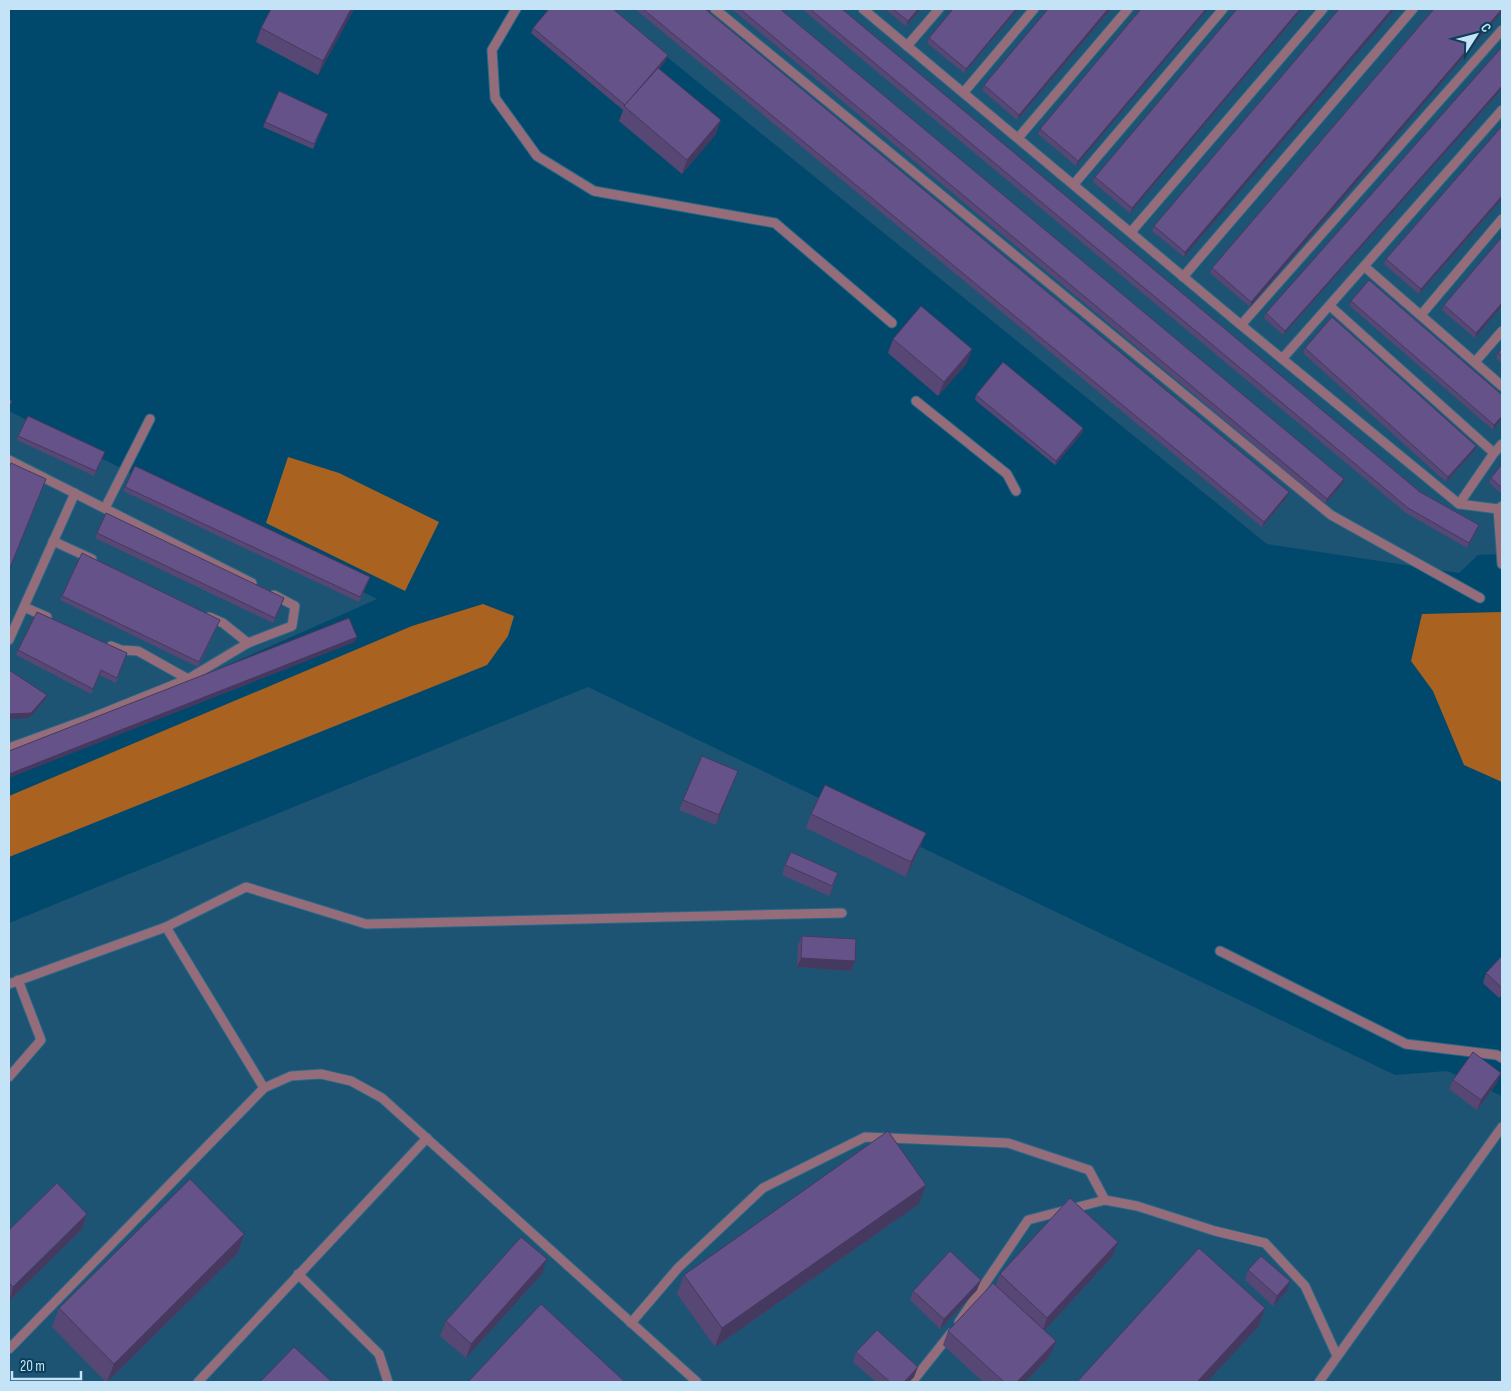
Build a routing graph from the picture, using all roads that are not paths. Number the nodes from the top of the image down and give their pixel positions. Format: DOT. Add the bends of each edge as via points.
graph roads {
  1 [pos="516,9"];
  2 [pos="715,9"];
  3 [pos="863,9"];
  4 [pos="939,9"];
  5 [pos="1034,9"];
  6 [pos="1128,9"];
  7 [pos="1223,9"];
  8 [pos="1323,9"];
  9 [pos="1413,9"];
  10 [pos="1502,30"];
  11 [pos="908,46"];
  12 [pos="964,92"];
  13 [pos="1502,110"];
  14 [pos="1018,138"];
  15 [pos="1074,184"];
  16 [pos="1502,219"];
  17 [pos="1131,232"];
  18 [pos="1364,267"];
  19 [pos="1183,277"];
  20 [pos="1330,306"];
  21 [pos="1421,315"];
  22 [pos="892,323"];
  23 [pos="1240,325"];
  24 [pos="1502,332"];
  25 [pos="1282,359"];
  26 [pos="1475,362"];
  27 [pos="1502,386"];
  28 [pos="916,400"];
  29 [pos="150,419"];
  30 [pos="1502,444"];
  31 [pos="1494,453"];
  32 [pos="9,460"];
  33 [pos="1016,491"];
  34 [pos="75,493"];
  35 [pos="1460,504"];
  36 [pos="105,508"];
  37 [pos="1500,508"];
  38 [pos="53,541"];
  39 [pos="98,562"];
  40 [pos="1502,564"];
  41 [pos="1480,598"];
  42 [pos="24,608"];
  43 [pos="196,610"];
  44 [pos="59,623"];
  45 [pos="9,640"];
  46 [pos="103,642"];
  47 [pos="248,643"];
  48 [pos="188,679"];
  49 [pos="9,748"];
  50 [pos="842,913"];
  51 [pos="166,927"];
  52 [pos="1220,951"];
  53 [pos="18,980"];
  54 [pos="9,984"];
  55 [pos="1502,1058"];
  56 [pos="9,1077"];
  57 [pos="264,1088"];
  58 [pos="1500,1131"];
  59 [pos="427,1138"];
  60 [pos="1105,1200"];
  61 [pos="298,1274"];
  62 [pos="631,1323"];
  63 [pos="9,1349"];
  64 [pos="1337,1356"];
  65 [pos="198,1382"];
  66 [pos="388,1382"];
  67 [pos="697,1382"];
  68 [pos="912,1382"];
  69 [pos="1319,1382"];
  1 -- 22 [label="lane" via="492,50 495,98 537,156 594,191 775,223"];
  2 -- 41 [label="lane" via="1331,515"];
  3 -- 11 [label="lane"];
  4 -- 11 [label="lane"];
  5 -- 12 [label="lane"];
  6 -- 14 [label="lane"];
  7 -- 15 [label="lane"];
  8 -- 17 [label="lane"];
  9 -- 19 [label="lane"];
  10 -- 23 [label="lane"];
  11 -- 12 [label="lane"];
  12 -- 14 [label="lane"];
  13 -- 18 [label="lane"];
  14 -- 15 [label="lane"];
  15 -- 17 [label="lane"];
  16 -- 21 [label="lane"];
  17 -- 19 [label="lane"];
  18 -- 20 [label="lane"];
  18 -- 21 [label="lane"];
  19 -- 23 [label="lane"];
  20 -- 25 [label="lane"];
  20 -- 31 [label="lane"];
  21 -- 26 [label="lane"];
  23 -- 25 [label="lane"];
  24 -- 26 [label="lane"];
  25 -- 35 [label="lane"];
  26 -- 27 [label="lane"];
  28 -- 33 [label="lane" via="1007,474"];
  29 -- 36 [label="lane"];
  30 -- 31 [label="lane"];
  31 -- 35 [label="lane"];
  32 -- 34 [label="lane"];
  34 -- 36 [label="lane"];
  34 -- 38 [label="lane"];
  35 -- 37 [label="lane"];
  36 -- 47 [label="lane" via="295,606 292,626"];
  37 -- 40 [label="lane"];
  38 -- 39 [label="lane"];
  38 -- 42 [label="lane"];
  42 -- 44 [label="lane"];
  42 -- 45 [label="lane"];
  43 -- 47 [label="lane" via="223,624"];
  46 -- 48 [label="lane" via="121,650 138,651"];
  47 -- 48 [label="lane"];
  48 -- 49 [label="lane"];
  50 -- 51 [label="lane" via="366,924 246,887"];
  51 -- 53 [label="lane"];
  51 -- 57 [label="lane"];
  52 -- 55 [label="lane" via="1406,1044"];
  53 -- 54 [label="lane"];
  53 -- 56 [label="lane" via="41,1040"];
  57 -- 59 [label="lane" via="291,1076 321,1074 351,1081 382,1098"];
  57 -- 63 [label="lane"];
  58 -- 64 [label="lane"];
  59 -- 61 [label="lane"];
  59 -- 62 [label="lane"];
  60 -- 62 [label="lane" via="1089,1170 1008,1143 865,1137 763,1188 678,1268"];
  60 -- 64 [label="lane" via="1137,1206 1265,1243 1306,1286"];
  60 -- 68 [label="lane" via="1028,1220 947,1339"];
  61 -- 65 [label="lane"];
  61 -- 66 [label="lane" via="379,1354"];
  62 -- 67 [label="lane"];
  64 -- 69 [label="lane"];
}
